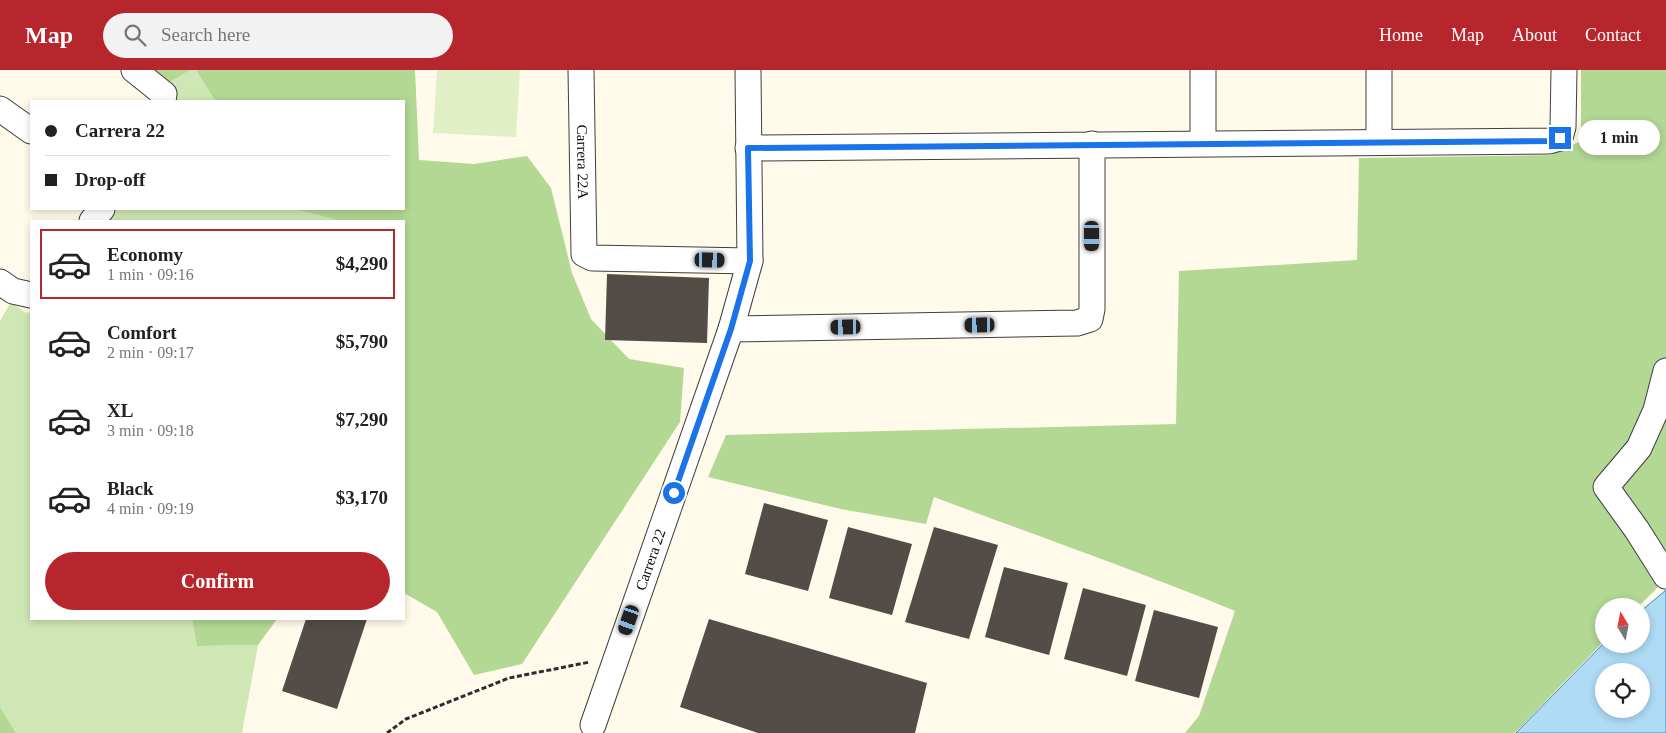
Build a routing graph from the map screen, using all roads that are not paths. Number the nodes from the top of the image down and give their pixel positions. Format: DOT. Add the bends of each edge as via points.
graph roads {
  1 [pos="134,70"];
  2 [pos="581,70"];
  3 [pos="748,70"];
  4 [pos="1203,70"];
  5 [pos="1379,70"];
  6 [pos="1564,70"];
  7 [pos="163,100"];
  8 [pos="0,109"];
  9 [pos="30,130"];
  10 [pos="1379,141"];
  11 [pos="1203,143"];
  12 [pos="1092,144"];
  13 [pos="748,148"];
  14 [pos="101,210"];
  15 [pos="93,220"];
  16 [pos="750,261"];
  17 [pos="0,282"];
  18 [pos="30,295"];
  19 [pos="731,329"];
  20 [pos="1666,371"];
  21 [pos="1666,576"];
  22 [pos="592,725"];
  1 -- 7 [label="street" via="164,94"];
  2 -- 16 [label="street, Carrera 22A" via="584,254 592,258"];
  3 -- 13 [label="street, Carrera 22"];
  4 -- 11 [label="street"];
  5 -- 10 [label="street"];
  6 -- 10 [label="street" via="1560,138 1549,141"];
  8 -- 9 [label="street"];
  10 -- 11 [label="street"];
  11 -- 12 [label="street"];
  12 -- 13 [label="street"];
  12 -- 19 [label="street" via="1090,319 1077,323"];
  13 -- 16 [label="street, Carrera 22"];
  14 -- 15 [label="street"];
  16 -- 19 [label="street, Carrera 22"];
  17 -- 18 [label="street" via="13,291"];
  19 -- 22 [label="street, Carrera 22"];
  20 -- 21 [label="street" via="1656,410 1640,448 1606,487"];
}
